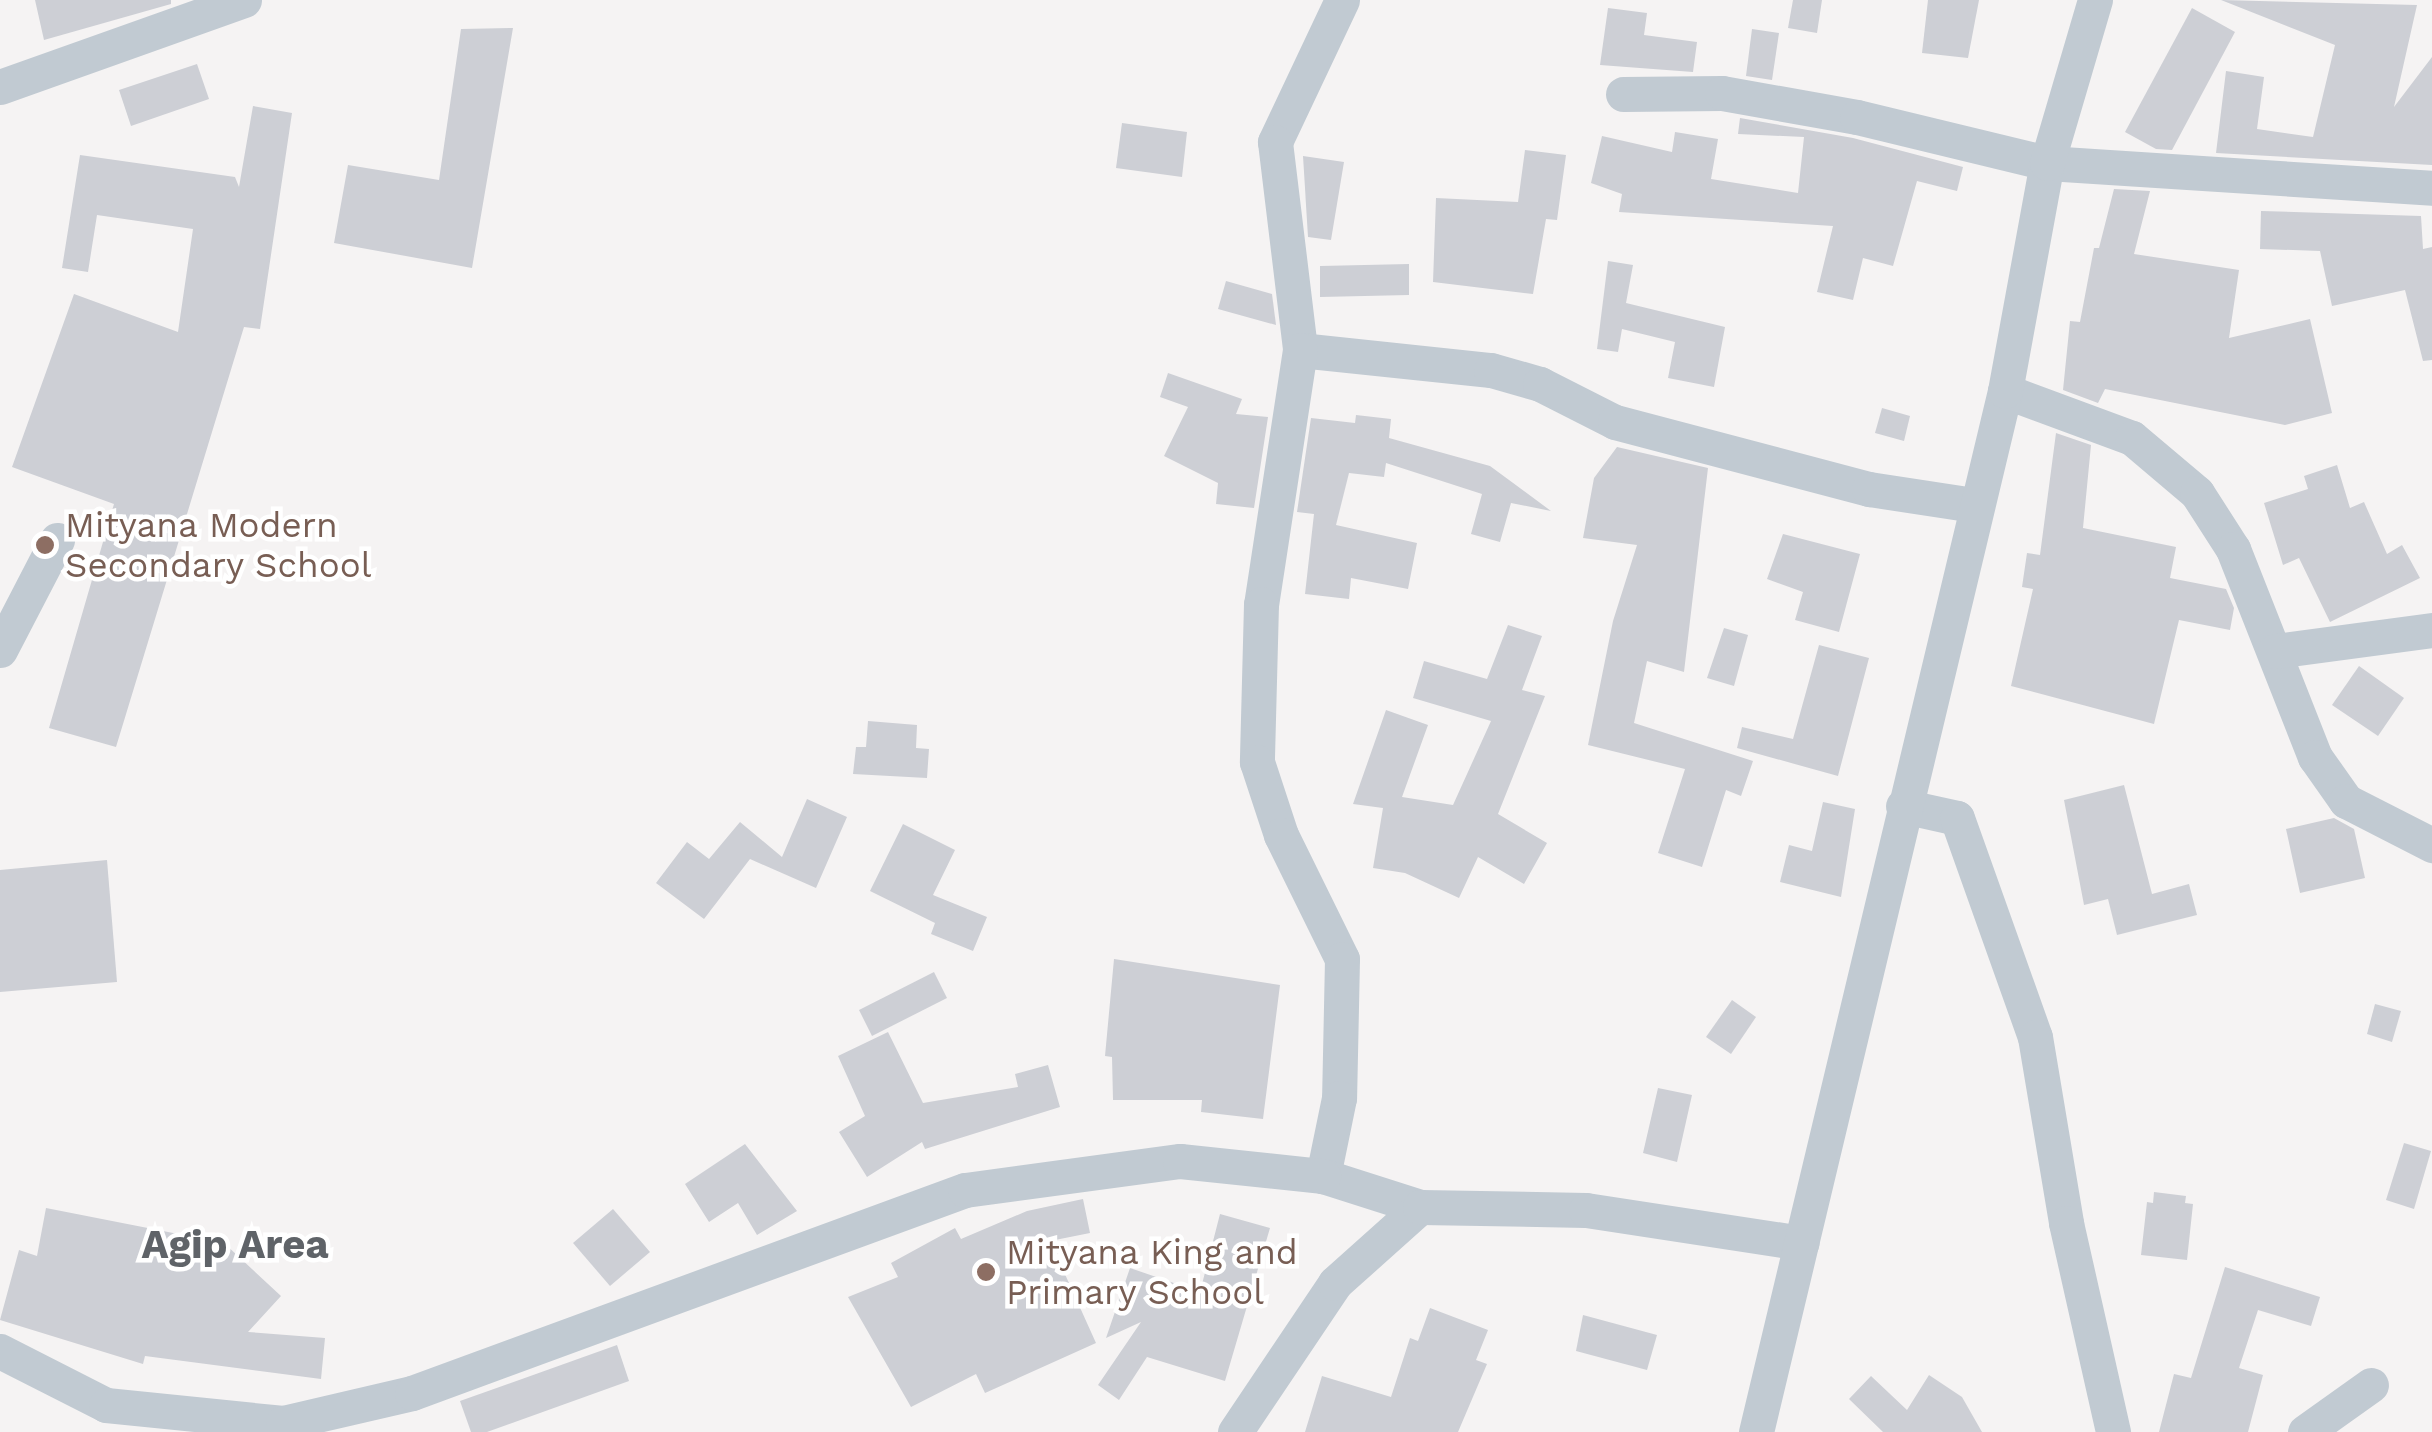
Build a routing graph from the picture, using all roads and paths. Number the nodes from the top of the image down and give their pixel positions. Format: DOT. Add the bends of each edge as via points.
graph roads {
  1 [pos="244,0"];
  2 [pos="1342,0"];
  3 [pos="2095,0"];
  4 [pos="0,87"];
  5 [pos="1623,94"];
  6 [pos="2047,163"];
  7 [pos="2432,188"];
  8 [pos="1300,350"];
  9 [pos="2005,391"];
  10 [pos="1974,505"];
  11 [pos="58,540"];
  12 [pos="2432,630"];
  13 [pos="0,650"];
  14 [pos="2276,651"];
  15 [pos="1903,806"];
  16 [pos="2432,844"];
  17 [pos="1323,1176"];
  18 [pos="1420,1208"];
  19 [pos="1801,1244"];
  20 [pos="0,1350"];
  21 [pos="2370,1385"];
  22 [pos="1235,1432"];
  23 [pos="1756,1432"];
  24 [pos="2112,1432"];
  25 [pos="2305,1432"];
  1 -- 4 [label="street"];
  2 -- 8 [label="street" via="1274,142"];
  3 -- 6 [label="street"];
  5 -- 6 [label="street" via="1722,93"];
  6 -- 7 [label="street"];
  6 -- 9 [label="street"];
  8 -- 10 [label="street" via="1491,370 1540,384 1615,422 1869,489"];
  8 -- 17 [label="street" via="1261,604 1254,715 1257,762 1282,835 1342,959 1339,1098"];
  9 -- 10 [label="street"];
  9 -- 14 [label="street" via="2132,438 2197,493 2233,549"];
  10 -- 15 [label="street"];
  11 -- 13 [label="street"];
  12 -- 14 [label="street"];
  14 -- 16 [label="street" via="2315,757 2346,801"];
  15 -- 19 [label="street"];
  15 -- 24 [label="street" via="1956,818 2035,1038 2066,1223"];
  17 -- 18 [label="street"];
  17 -- 20 [label="street" via="1180,1160 965,1190 412,1392 282,1423 106,1406"];
  18 -- 19 [label="street" via="1586,1210"];
  18 -- 22 [label="street" via="1334,1284"];
  19 -- 23 [label="street"];
  21 -- 25 [label="street"];
}
